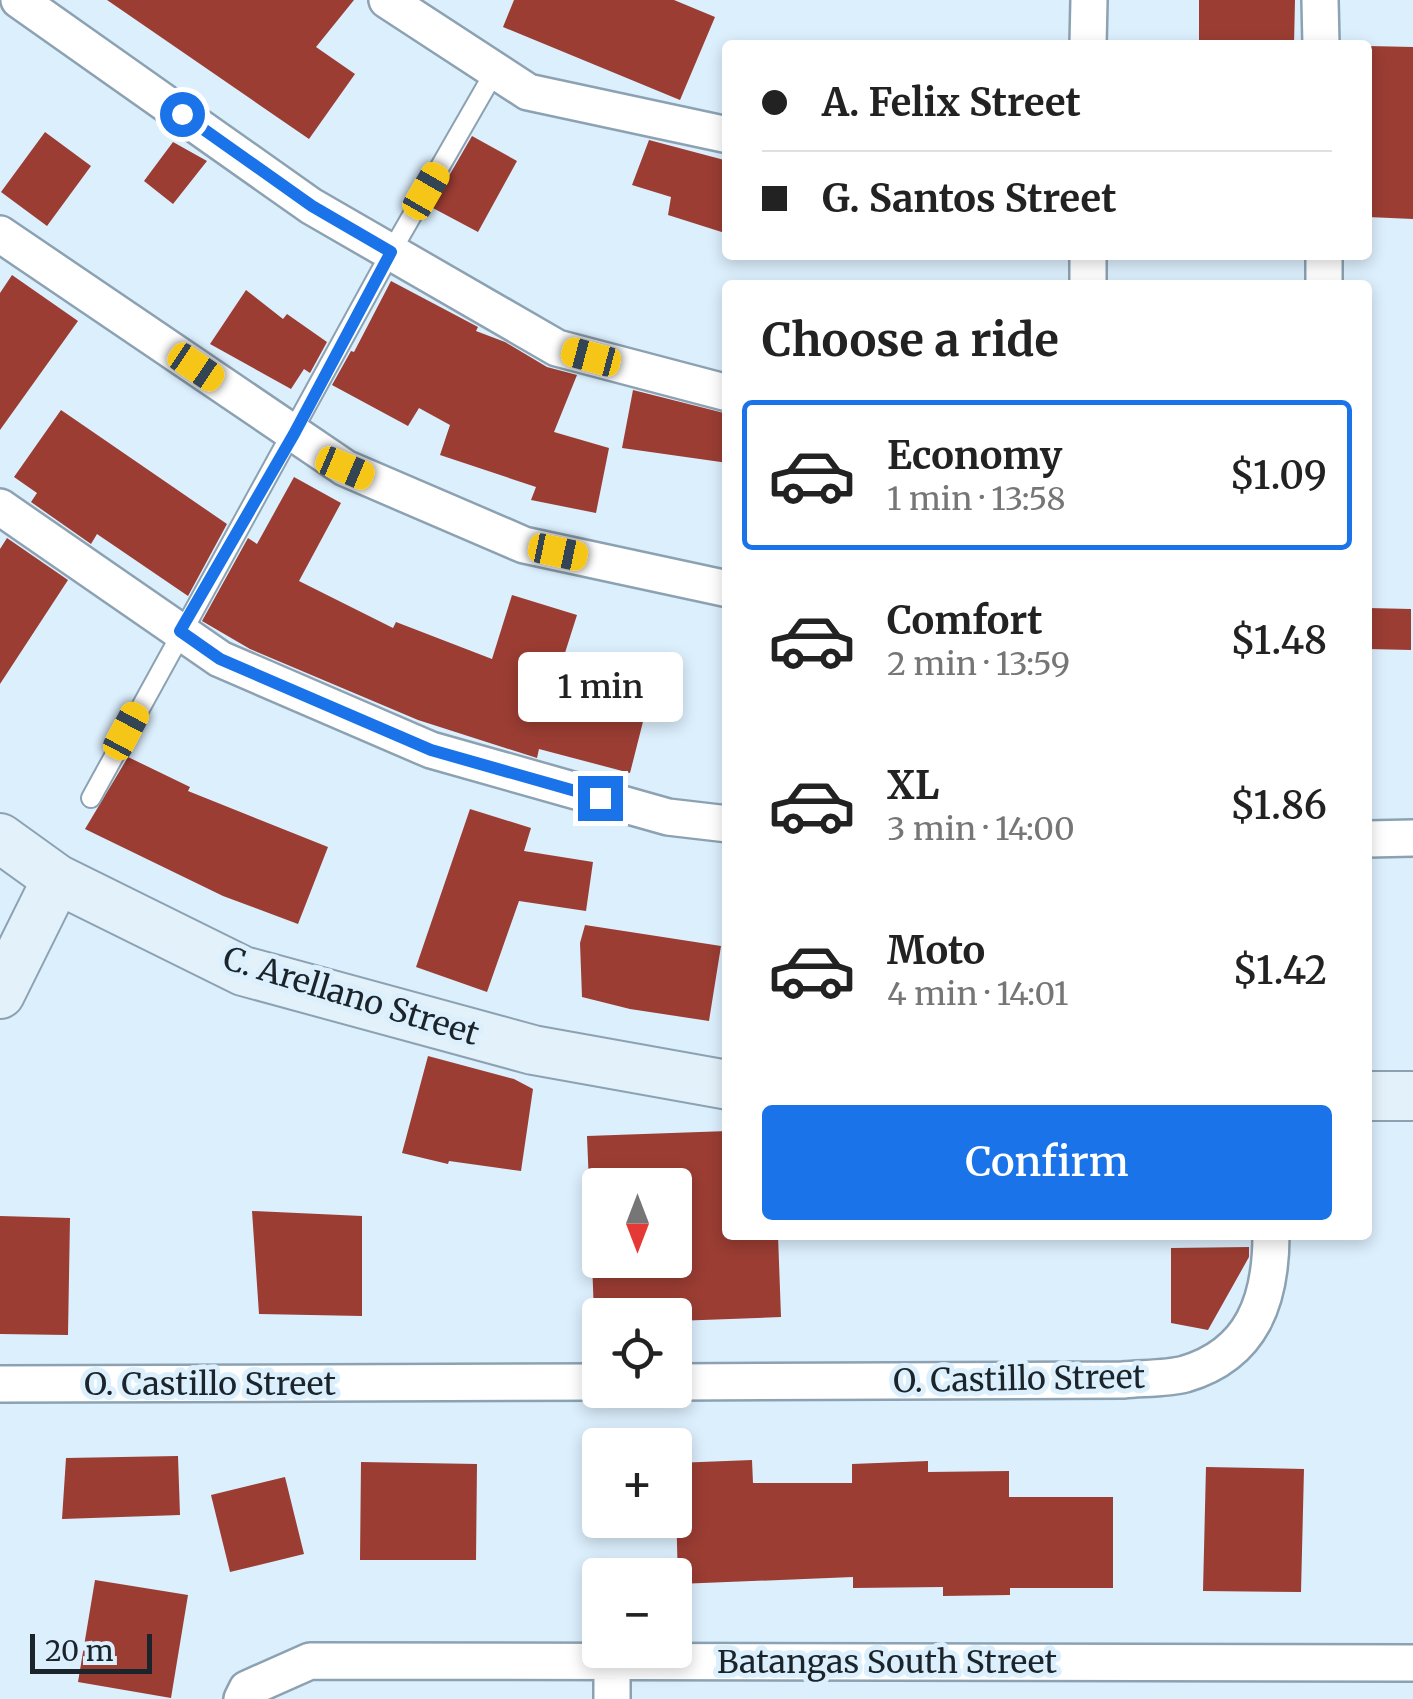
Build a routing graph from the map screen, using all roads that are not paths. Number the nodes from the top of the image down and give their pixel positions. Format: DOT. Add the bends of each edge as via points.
graph roads {
  1 [pos="19,0"];
  2 [pos="387,0"];
  3 [pos="1088,0"];
  4 [pos="1320,0"];
  5 [pos="1088,40"];
  6 [pos="1321,40"];
  7 [pos="496,71"];
  8 [pos="722,134"];
  9 [pos="0,234"];
  10 [pos="391,252"];
  11 [pos="722,390"];
  12 [pos="294,434"];
  13 [pos="0,507"];
  14 [pos="722,588"];
  15 [pos="180,631"];
  16 [pos="91,798"];
  17 [pos="722,823"];
  18 [pos="0,838"];
  19 [pos="1413,838"];
  20 [pos="1372,839"];
  21 [pos="57,880"];
  22 [pos="0,994"];
  23 [pos="722,1085"];
  24 [pos="1372,1096"];
  25 [pos="1413,1096"];
  26 [pos="1271,1240"];
  27 [pos="582,1382"];
  28 [pos="692,1382"];
  29 [pos="0,1384"];
  30 [pos="582,1661"];
  31 [pos="692,1661"];
  32 [pos="1413,1663"];
  33 [pos="612,1668"];
  34 [pos="244,1694"];
  35 [pos="612,1699"];
  1 -- 10 [label="street" via="312,206"];
  2 -- 7 [label="street"];
  3 -- 5 [label="street"];
  4 -- 6 [label="street"];
  7 -- 8 [label="street" via="528,92"];
  7 -- 10 [label="lane"];
  9 -- 12 [label="street"];
  10 -- 11 [label="street" via="556,348"];
  10 -- 12 [label="lane"];
  12 -- 14 [label="street" via="345,468 524,545"];
  12 -- 15 [label="lane"];
  13 -- 15 [label="street"];
  15 -- 16 [label="lane"];
  15 -- 17 [label="street" via="220,659 431,750 668,818"];
  18 -- 21 [label="street, C. Arellano Street"];
  19 -- 20 [label="street"];
  21 -- 22 [label="street"];
  21 -- 23 [label="street, C. Arellano Street" via="243,971 533,1050"];
  24 -- 25 [label="street"];
  26 -- 28 [label="street, O. Castillo Street" via="1271,1272 1256,1321 1228,1353 1184,1374 1123,1380"];
  27 -- 29 [label="street, O. Castillo Street"];
  30 -- 34 [label="street, Batangas South Street" via="310,1661"];
  31 -- 32 [label="street, Batangas South Street"];
  33 -- 35 [label="street"];
}
